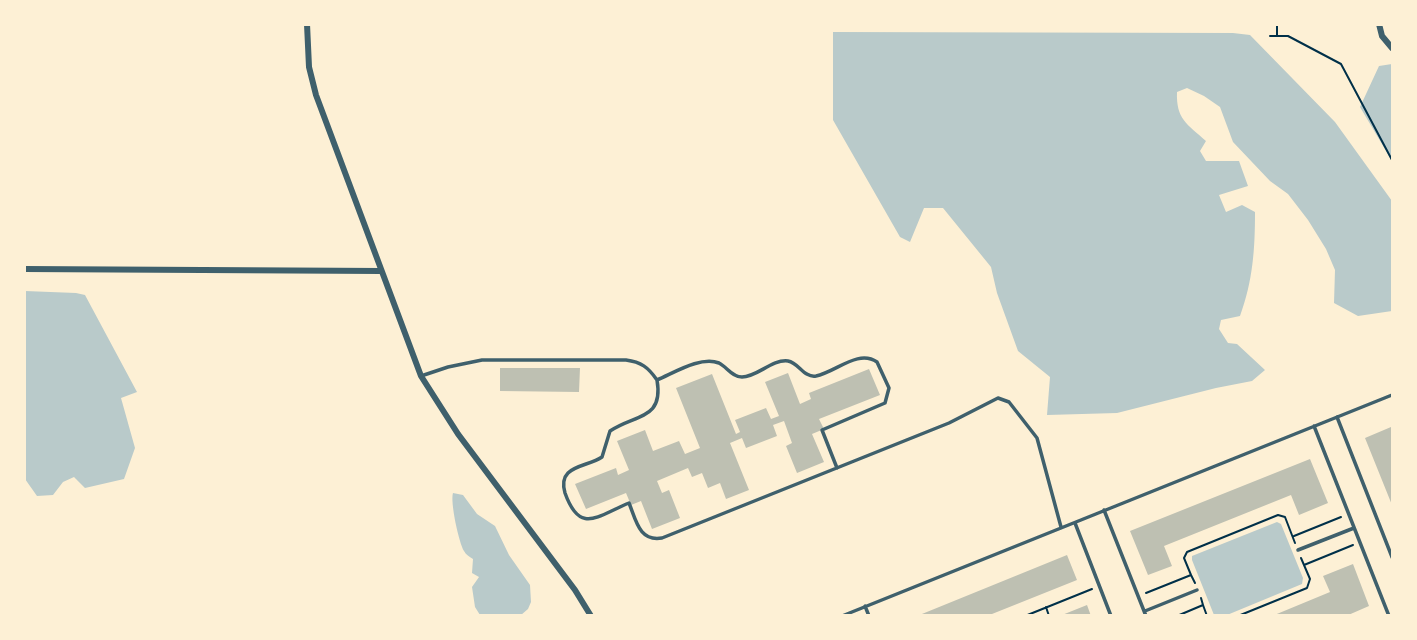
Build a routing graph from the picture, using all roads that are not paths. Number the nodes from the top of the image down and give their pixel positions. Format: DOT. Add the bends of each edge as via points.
graph roads {
  1 [pos="307,24"];
  2 [pos="1378,24"];
  3 [pos="1392,48"];
  4 [pos="24,269"];
  5 [pos="381,271"];
  6 [pos="422,376"];
  7 [pos="657,380"];
  8 [pos="1392,395"];
  9 [pos="1337,417"];
  10 [pos="1314,426"];
  11 [pos="837,468"];
  12 [pos="1104,510"];
  13 [pos="1074,522"];
  14 [pos="1061,527"];
  15 [pos="1354,528"];
  16 [pos="1298,551"];
  17 [pos="1392,557"];
  18 [pos="1197,590"];
  19 [pos="865,606"];
  20 [pos="1146,613"];
  21 [pos="591,615"];
  22 [pos="842,615"];
  23 [pos="869,615"];
  24 [pos="1111,615"];
  25 [pos="1389,615"];
  1 -- 5 [label="street" via="316,94"];
  2 -- 3 [label="street"];
  4 -- 5 [label="street"];
  5 -- 6 [label="street"];
  6 -- 7 [label="lane" via="482,360 626,360 643,364"];
  6 -- 21 [label="street" via="443,414"];
  7 -- 11 [label="lane" via="707,361 738,376 783,361 816,376 862,358 873,359 889,388 888,398 881,406 822,430"];
  7 -- 11 [label="lane" via="658,399 651,413 610,431 602,457 566,474 563,487 576,516 589,519 629,503 640,531 649,538 662,538"];
  8 -- 9 [label="lane"];
  9 -- 10 [label="lane"];
  9 -- 17 [label="lane"];
  10 -- 12 [label="lane"];
  10 -- 15 [label="lane"];
  11 -- 14 [label="lane" via="1002,398 1040,444"];
  12 -- 13 [label="lane"];
  12 -- 20 [label="lane"];
  13 -- 14 [label="lane"];
  13 -- 24 [label="lane"];
  14 -- 19 [label="lane"];
  15 -- 16 [label="lane"];
  15 -- 25 [label="lane"];
  18 -- 20 [label="lane"];
  19 -- 22 [label="lane"];
  19 -- 23 [label="lane"];
}
